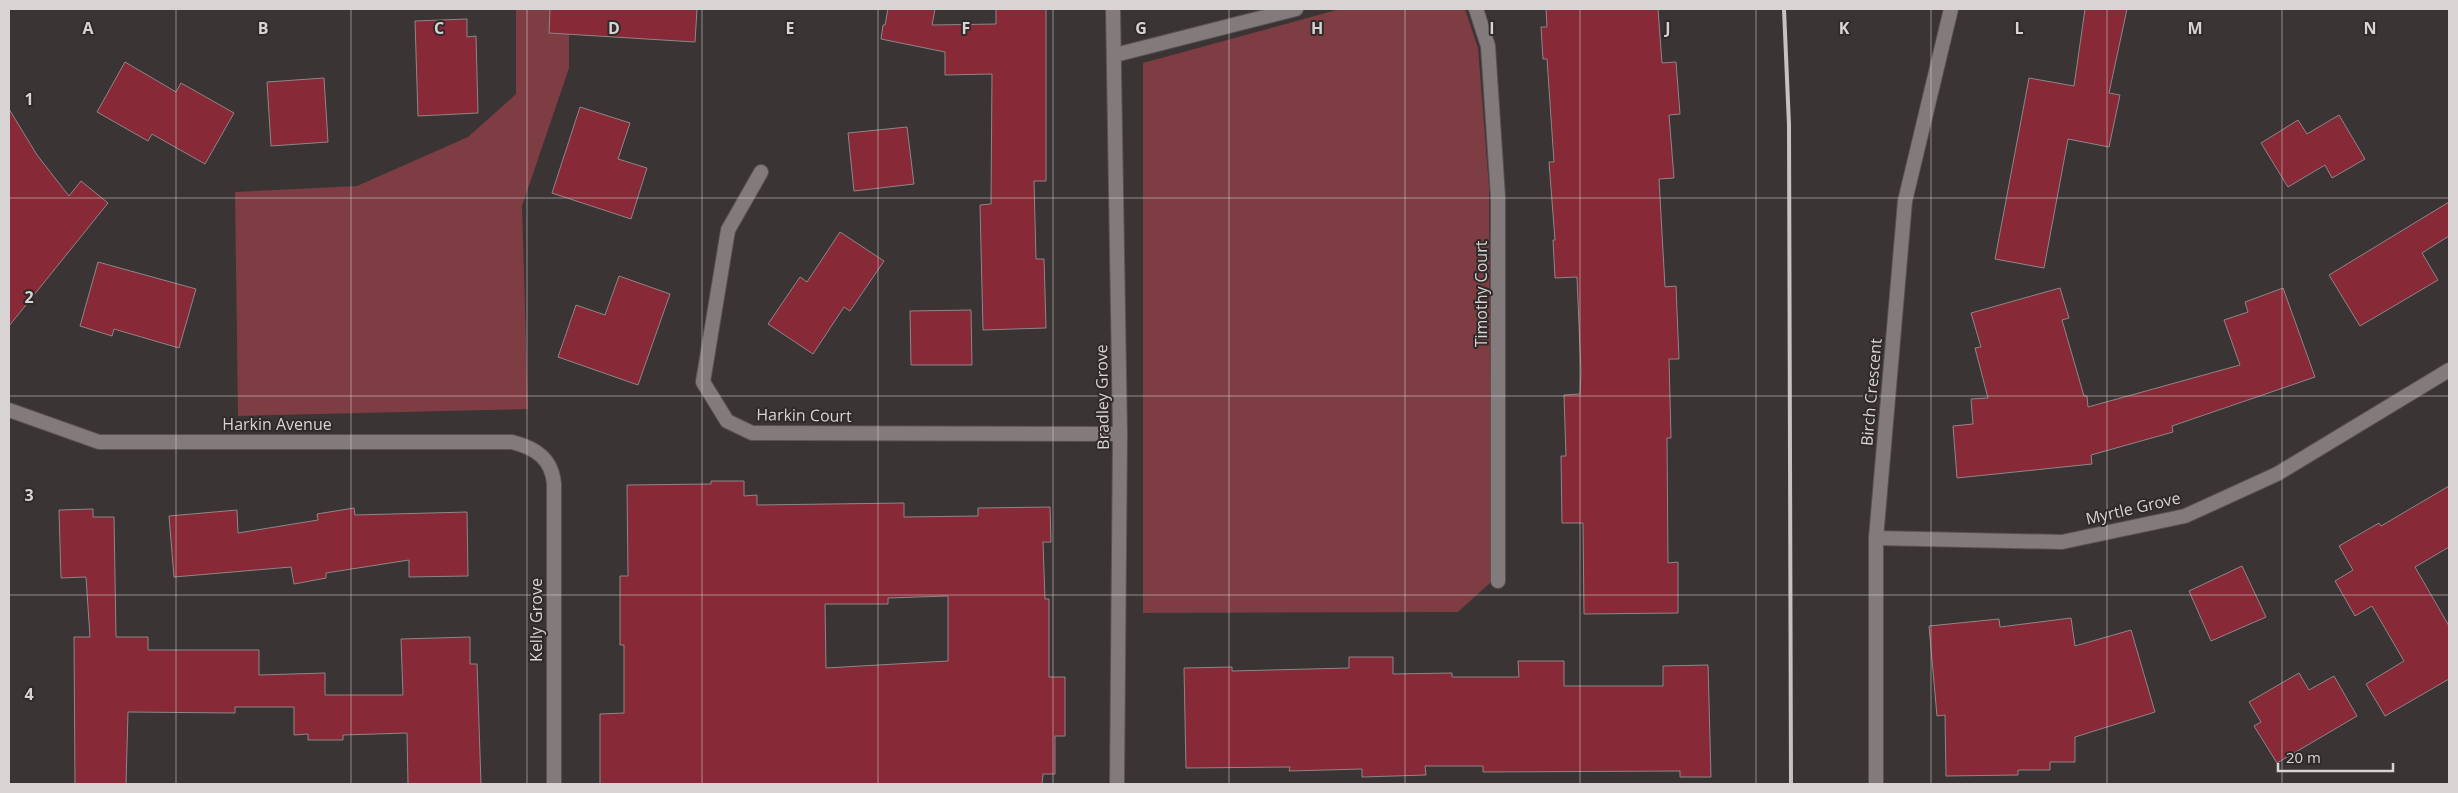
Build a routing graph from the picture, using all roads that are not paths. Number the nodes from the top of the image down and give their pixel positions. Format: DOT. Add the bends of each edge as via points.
graph roads {
  1 [pos="1113,9"];
  2 [pos="1296,9"];
  3 [pos="1476,9"];
  4 [pos="1951,9"];
  5 [pos="1115,55"];
  6 [pos="761,172"];
  7 [pos="2449,370"];
  8 [pos="9,410"];
  9 [pos="1120,434"];
  10 [pos="546,459"];
  11 [pos="1876,538"];
  12 [pos="1498,581"];
  13 [pos="554,784"];
  14 [pos="1117,784"];
  15 [pos="1876,784"];
  1 -- 5 [label="street, Bradley Grove"];
  2 -- 5 [label="street"];
  3 -- 12 [label="street, Timothy Court" via="1488,46 1498,197"];
  4 -- 11 [label="street, Birch Crescent" via="1905,201"];
  5 -- 9 [label="street, Bradley Grove"];
  6 -- 9 [label="street, Harkin Court" via="728,230 703,382 727,421 752,433"];
  7 -- 11 [label="street, Myrtle Grove" via="2278,474 2185,516 2062,542"];
  8 -- 10 [label="street, Harkin Avenue" via="99,442 512,442 530,446"];
  9 -- 14 [label="street, Bradley Grove"];
  10 -- 13 [label="street, Kelly Grove" via="553,472 554,484"];
  11 -- 15 [label="street, Birch Crescent"];
}
